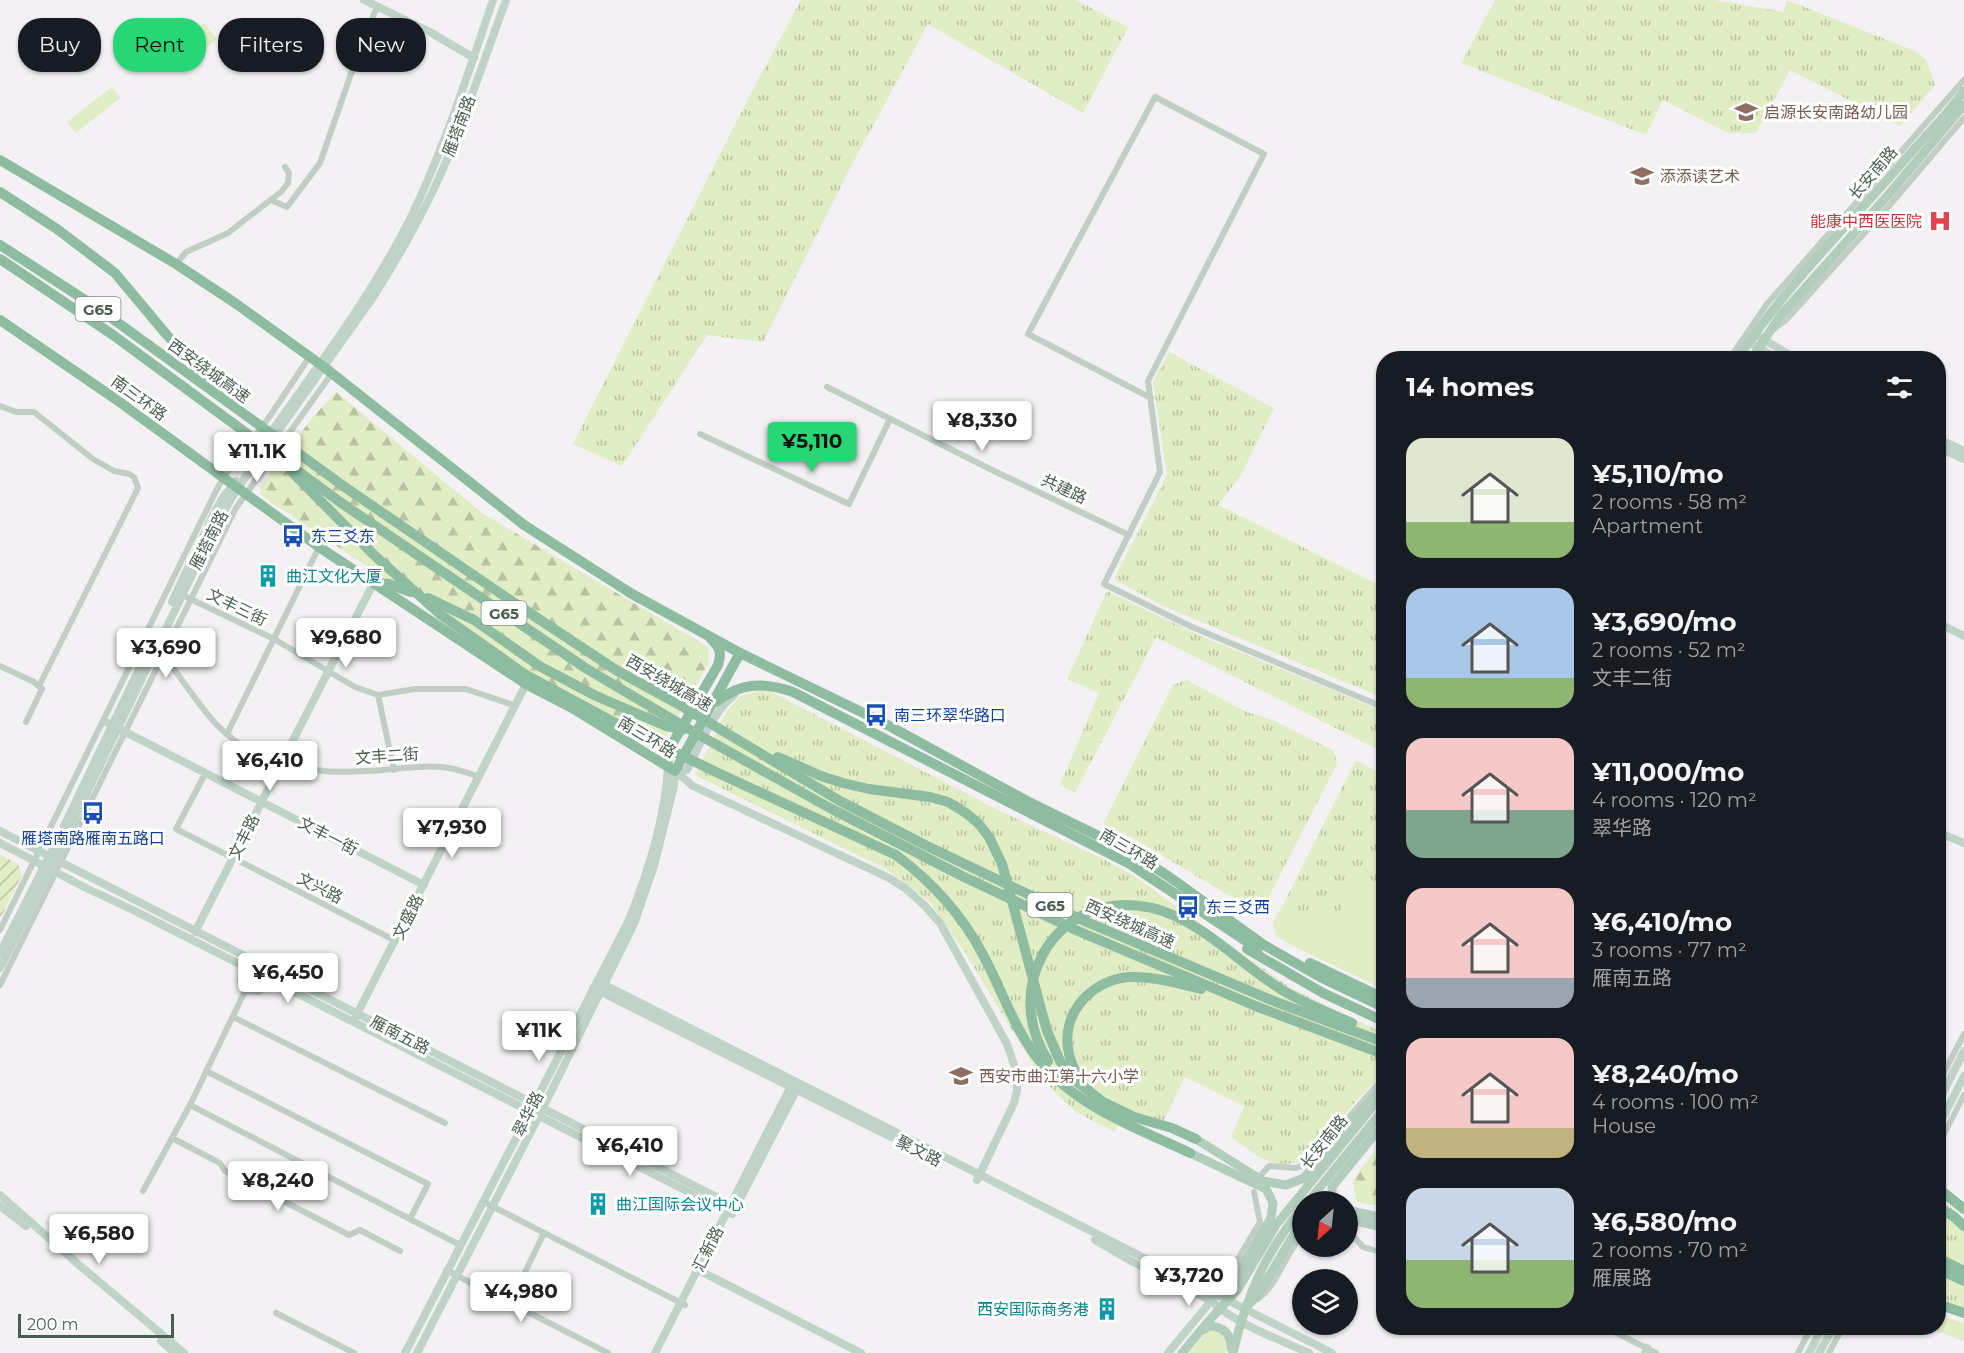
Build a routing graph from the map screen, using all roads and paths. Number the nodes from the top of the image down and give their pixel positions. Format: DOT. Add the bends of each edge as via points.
graph roads {
  1 [pos="364,0"];
  2 [pos="493,0"];
  3 [pos="506,0"];
  4 [pos="377,7"];
  5 [pos="474,58"];
  6 [pos="1964,80"];
  7 [pos="1964,91"];
  8 [pos="1964,105"];
  9 [pos="1964,118"];
  10 [pos="0,159"];
  11 [pos="285,167"];
  12 [pos="0,192"];
  13 [pos="271,200"];
  14 [pos="1859,212"];
  15 [pos="1845,216"];
  16 [pos="0,245"];
  17 [pos="0,259"];
  18 [pos="176,264"];
  19 [pos="0,320"];
  20 [pos="1771,331"];
  21 [pos="1752,338"];
  22 [pos="1761,344"];
  23 [pos="1735,351"];
  24 [pos="1743,351"];
  25 [pos="1756,351"];
  26 [pos="1768,351"];
  27 [pos="1778,351"];
  28 [pos="321,364"];
  29 [pos="827,387"];
  30 [pos="1151,398"];
  31 [pos="0,406"];
  32 [pos="890,419"];
  33 [pos="253,421"];
  34 [pos="700,434"];
  35 [pos="1946,443"];
  36 [pos="1946,451"];
  37 [pos="1964,451"];
  38 [pos="278,456"];
  39 [pos="1964,459"];
  40 [pos="224,478"];
  41 [pos="239,489"];
  42 [pos="1129,535"];
  43 [pos="319,546"];
  44 [pos="374,582"];
  45 [pos="182,595"];
  46 [pos="191,599"];
  47 [pos="1946,627"];
  48 [pos="705,633"];
  49 [pos="1964,636"];
  50 [pos="273,639"];
  51 [pos="736,651"];
  52 [pos="165,652"];
  53 [pos="0,666"];
  54 [pos="328,673"];
  55 [pos="526,684"];
  56 [pos="39,686"];
  57 [pos="742,687"];
  58 [pos="378,695"];
  59 [pos="1376,704"];
  60 [pos="711,705"];
  61 [pos="516,706"];
  62 [pos="26,722"];
  63 [pos="111,725"];
  64 [pos="692,732"];
  65 [pos="126,733"];
  66 [pos="228,734"];
  67 [pos="737,739"];
  68 [pos="281,764"];
  69 [pos="671,769"];
  70 [pos="394,770"];
  71 [pos="204,774"];
  72 [pos="480,777"];
  73 [pos="261,802"];
  74 [pos="1946,830"];
  75 [pos="0,831"];
  76 [pos="1946,835"];
  77 [pos="1964,838"];
  78 [pos="0,843"];
  79 [pos="1964,843"];
  80 [pos="40,851"];
  81 [pos="233,858"];
  82 [pos="55,859"];
  83 [pos="46,867"];
  84 [pos="424,885"];
  85 [pos="1203,913"];
  86 [pos="1224,916"];
  87 [pos="0,930"];
  88 [pos="195,932"];
  89 [pos="396,941"];
  90 [pos="1263,948"];
  91 [pos="0,953"];
  92 [pos="241,966"];
  93 [pos="0,968"];
  94 [pos="274,982"];
  95 [pos="0,986"];
  96 [pos="599,986"];
  97 [pos="245,991"];
  98 [pos="1229,995"];
  99 [pos="1376,995"];
  100 [pos="1376,1004"];
  101 [pos="1376,1011"];
  102 [pos="233,1017"];
  103 [pos="355,1017"];
  104 [pos="1376,1018"];
  105 [pos="1964,1034"];
  106 [pos="1376,1038"];
  107 [pos="1376,1039"];
  108 [pos="1376,1051"];
  109 [pos="1964,1051"];
  110 [pos="1946,1069"];
  111 [pos="206,1071"];
  112 [pos="1964,1076"];
  113 [pos="795,1085"];
  114 [pos="1376,1086"];
  115 [pos="1946,1086"];
  116 [pos="1964,1095"];
  117 [pos="1376,1097"];
  118 [pos="1376,1101"];
  119 [pos="534,1102"];
  120 [pos="1088,1102"];
  121 [pos="1103,1102"];
  122 [pos="190,1105"];
  123 [pos="529,1111"];
  124 [pos="1946,1111"];
  125 [pos="541,1112"];
  126 [pos="1376,1119"];
  127 [pos="445,1123"];
  128 [pos="1946,1130"];
  129 [pos="1376,1133"];
  130 [pos="172,1138"];
  131 [pos="1196,1139"];
  132 [pos="1190,1153"];
  133 [pos="1261,1175"];
  134 [pos="978,1178"];
  135 [pos="143,1191"];
  136 [pos="1317,1191"];
  137 [pos="1332,1191"];
  138 [pos="1254,1192"];
  139 [pos="1946,1194"];
  140 [pos="0,1195"];
  141 [pos="482,1201"];
  142 [pos="0,1206"];
  143 [pos="492,1206"];
  144 [pos="732,1209"];
  145 [pos="1964,1209"];
  146 [pos="1358,1212"];
  147 [pos="1946,1212"];
  148 [pos="1376,1216"];
  149 [pos="410,1219"];
  150 [pos="1292,1221"];
  151 [pos="1358,1221"];
  152 [pos="1376,1225"];
  153 [pos="1964,1226"];
  154 [pos="544,1233"];
  155 [pos="1292,1237"];
  156 [pos="1358,1242"];
  157 [pos="460,1245"];
  158 [pos="1292,1248"];
  159 [pos="400,1251"];
  160 [pos="1376,1251"];
  161 [pos="1946,1262"];
  162 [pos="446,1270"];
  163 [pos="1964,1271"];
  164 [pos="702,1272"];
  165 [pos="1946,1273"];
  166 [pos="1229,1274"];
  167 [pos="456,1275"];
  168 [pos="1946,1280"];
  169 [pos="1964,1281"];
  170 [pos="1241,1284"];
  171 [pos="1964,1288"];
  172 [pos="1214,1298"];
  173 [pos="1229,1300"];
  174 [pos="510,1303"];
  175 [pos="683,1304"];
  176 [pos="1946,1307"];
  177 [pos="1245,1308"];
  178 [pos="1220,1309"];
  179 [pos="276,1313"];
  180 [pos="1964,1313"];
  181 [pos="1242,1321"];
  182 [pos="1619,1335"];
  183 [pos="1808,1335"];
  184 [pos="1818,1335"];
  185 [pos="1829,1335"];
  186 [pos="1838,1335"];
  187 [pos="1196,1336"];
  188 [pos="1649,1351"];
  189 [pos="175,1353"];
  190 [pos="184,1353"];
  191 [pos="354,1353"];
  192 [pos="405,1353"];
  193 [pos="417,1353"];
  194 [pos="608,1353"];
  195 [pos="655,1353"];
  196 [pos="661,1353"];
  197 [pos="861,1353"];
  198 [pos="1168,1353"];
  199 [pos="1182,1353"];
  200 [pos="1232,1353"];
  201 [pos="1309,1353"];
  202 [pos="1332,1353"];
  203 [pos="1798,1353"];
  204 [pos="1809,1353"];
  205 [pos="1819,1353"];
  206 [pos="1829,1353"];
  1 -- 4 [label="main road"];
  2 -- 5 [label="main road, 雁塔南路"];
  3 -- 28 [label="main road, 雁塔南路" via="434,188 392,266"];
  4 -- 5 [label="main road"];
  4 -- 13 [label="street" via="320,163 287,207"];
  5 -- 28 [label="main road, 雁塔南路" via="448,133 410,218"];
  6 -- 15 [label="street"];
  7 -- 14 [label="main road, 长安南路"];
  8 -- 20 [label="main road, 长安南路"];
  9 -- 20 [label="street" via="1786,320"];
  10 -- 18 [label="highway, 南三环路"];
  11 -- 13 [label="street" via="288,183"];
  12 -- 33 [label="highway" via="115,273 208,381"];
  13 -- 18 [label="street" via="228,233 186,252"];
  14 -- 15 [label="street"];
  14 -- 21 [label="main road, 长安南路" via="1799,278"];
  15 -- 23 [label="street" via="1767,304"];
  16 -- 33 [label="highway, 西安绕城高速 / G65" via="99,309"];
  17 -- 38 [label="highway, 西安绕城高速 / G65" via="113,335"];
  18 -- 28 [label="highway, 南三环路"];
  19 -- 40 [label="highway, 南三环路"];
  20 -- 22 [label="main road, 长安南路"];
  21 -- 22 [label="main road"];
  21 -- 24 [label="main road, 长安南路"];
  22 -- 25 [label="main road, 长安南路"];
  22 -- 26 [label="main road"];
  22 -- 27 [label="main road"];
  28 -- 40 [label="street" via="270,416"];
  28 -- 41 [label="main road, 雁塔南路"];
  28 -- 41 [label="street"];
  28 -- 48 [label="highway, 南三环路" via="524,525 632,594"];
  29 -- 32 [label="street, 共建路"];
  30 -- 30 [label="street" via="1148,381 1264,154 1155,97 1028,334"];
  30 -- 42 [label="street" via="1161,472"];
  31 -- 56 [label="street" via="16,412 34,412 93,459 134,477 138,488"];
  32 -- 34 [label="street" via="849,504"];
  32 -- 42 [label="street, 共建路"];
  33 -- 67 [label="highway, 西安绕城高速 / G65" via="597,658"];
  35 -- 37 [label="main road"];
  36 -- 39 [label="main road"];
  38 -- 64 [label="highway, 西安绕城高速 / G65" via="587,669"];
  38 -- 120 [label="highway" via="374,555 441,615 526,675 716,772 896,855 916,870 969,930 1028,1046 1064,1086"];
  40 -- 41 [label="highway, 南三环路"];
  40 -- 63 [label="street"];
  41 -- 43 [label="highway, 南三环路"];
  41 -- 45 [label="main road, 雁塔南路" via="217,523"];
  41 -- 46 [label="street" via="236,508"];
  41 -- 63 [label="main road, 雁塔南路" via="222,499 214,513"];
  42 -- 59 [label="street" via="1104,584 1192,627"];
  43 -- 44 [label="highway, 南三环路"];
  43 -- 50 [label="street"];
  44 -- 54 [label="main road, 文丰路"];
  44 -- 55 [label="highway, 南三环路"];
  44 -- 64 [label="highway" via="427,598 474,620 541,666 596,696 666,726"];
  45 -- 46 [label="street, 文丰三街"];
  45 -- 63 [label="main road, 雁塔南路"];
  46 -- 50 [label="street, 文丰三街"];
  46 -- 52 [label="street"];
  47 -- 49 [label="main road"];
  48 -- 51 [label="highway, 南三环路"];
  48 -- 69 [label="highway" via="722,656 667,753"];
  50 -- 54 [label="street, 文丰三街"];
  50 -- 66 [label="street"];
  51 -- 60 [label="highway"];
  51 -- 69 [label="highway"];
  51 -- 86 [label="highway, 南三环路" via="1129,851"];
  52 -- 65 [label="street"];
  52 -- 66 [label="street, 文丰二街" via="195,698"];
  53 -- 56 [label="street"];
  54 -- 58 [label="street, 文丰三街"];
  54 -- 68 [label="main road, 文丰路"];
  55 -- 61 [label="main road, 文盛路"];
  55 -- 69 [label="highway, 南三环路"];
  56 -- 62 [label="street" via="42,689"];
  57 -- 60 [label="highway, 南三环路"];
  57 -- 69 [label="main road" via="726,701 687,770"];
  57 -- 85 [label="highway, 南三环路" via="774,685 793,692 1130,864"];
  58 -- 61 [label="street, 文丰三街" via="466,689"];
  58 -- 70 [label="street"];
  60 -- 69 [label="highway, 南三环路"];
  61 -- 72 [label="main road, 文盛路"];
  63 -- 65 [label="main road, 文丰一街"];
  63 -- 80 [label="street"];
  63 -- 82 [label="main road, 雁塔南路"];
  64 -- 98 [label="highway, 西安绕城高速 / G65" via="962,876 1078,931"];
  65 -- 71 [label="main road, 文丰一街"];
  65 -- 82 [label="street"];
  66 -- 68 [label="street, 文丰二街"];
  67 -- 107 [label="highway, 西安绕城高速 / G65" via="840,801 1082,920 1266,998"];
  67 -- 121 [label="highway" via="832,780 948,802 979,824 1002,864 1047,1031 1060,1061 1072,1078"];
  68 -- 70 [label="street, 文丰二街" via="305,770"];
  68 -- 73 [label="main road, 文丰路"];
  69 -- 96 [label="main road, 翠华路" via="642,885"];
  69 -- 134 [label="main road" via="693,786 889,878 905,888 940,923 1007,1044 1017,1074 1009,1117"];
  70 -- 72 [label="street, 文丰二街" via="453,768"];
  71 -- 73 [label="main road, 文丰一街"];
  71 -- 81 [label="street, 文兴路" via="176,829"];
  72 -- 84 [label="main road, 文盛路"];
  73 -- 81 [label="main road, 文丰路"];
  73 -- 84 [label="main road, 文丰一街"];
  74 -- 77 [label="main road"];
  75 -- 80 [label="main road, 雁南五路"];
  76 -- 79 [label="main road"];
  78 -- 83 [label="main road, 雁南五路"];
  80 -- 82 [label="main road, 雁南五路"];
  80 -- 83 [label="street"];
  81 -- 88 [label="main road, 文丰路"];
  81 -- 89 [label="street, 文兴路"];
  82 -- 83 [label="main road, 雁塔南路"];
  82 -- 88 [label="main road, 雁南五路"];
  83 -- 87 [label="street"];
  83 -- 91 [label="main road, 雁塔南路"];
  83 -- 92 [label="main road, 雁南五路"];
  83 -- 93 [label="main road, 雁塔南路"];
  83 -- 95 [label="street"];
  84 -- 89 [label="main road, 文盛路"];
  85 -- 90 [label="highway, 南三环路"];
  85 -- 104 [label="highway" via="1221,932 1269,963"];
  86 -- 90 [label="highway, 南三环路"];
  86 -- 99 [label="highway"];
  88 -- 103 [label="main road, 雁南五路"];
  89 -- 103 [label="main road, 文盛路"];
  90 -- 100 [label="highway, 南三环路"];
  90 -- 101 [label="highway, 南三环路" via="1310,979"];
  92 -- 94 [label="main road, 雁南五路"];
  92 -- 97 [label="street" via="240,981"];
  94 -- 97 [label="street" via="259,992"];
  94 -- 103 [label="main road, 雁南五路"];
  96 -- 113 [label="main road, 聚文路"];
  96 -- 119 [label="main road, 翠华路"];
  96 -- 125 [label="main road, 翠华路"];
  97 -- 102 [label="street"];
  98 -- 108 [label="highway, 西安绕城高速 / G65"];
  98 -- 121 [label="highway" via="1159,979 1129,977 1100,985 1078,1005 1067,1036 1071,1064 1081,1081"];
  102 -- 111 [label="street"];
  102 -- 127 [label="street"];
  103 -- 119 [label="main road, 雁南五路"];
  103 -- 123 [label="main road, 雁南五路"];
  105 -- 110 [label="street"];
  106 -- 120 [label="highway" via="1282,990 1178,917 1152,907 1103,908 1084,913 1047,947 1038,963 1029,1001 1039,1047 1050,1065"];
  109 -- 115 [label="main road"];
  111 -- 122 [label="street"];
  111 -- 149 [label="street" via="428,1184"];
  112 -- 124 [label="main road"];
  113 -- 134 [label="main road, 聚文路"];
  113 -- 144 [label="main road, 汇新路"];
  114 -- 133 [label="street" via="1309,1163 1296,1168 1269,1166"];
  116 -- 128 [label="street"];
  117 -- 131 [label="main road" via="1304,1178 1286,1185 1263,1181"];
  118 -- 170 [label="main road, 长安南路" via="1276,1225"];
  119 -- 123 [label="main road, 翠华路"];
  119 -- 125 [label="main road, 雁南五路"];
  120 -- 132 [label="highway"];
  121 -- 131 [label="highway" via="1134,1118"];
  122 -- 130 [label="street"];
  122 -- 149 [label="street"];
  123 -- 125 [label="main road, 雁南五路"];
  123 -- 141 [label="main road, 翠华路"];
  125 -- 143 [label="main road, 翠华路"];
  125 -- 144 [label="main road, 雁南五路"];
  126 -- 136 [label="main road, 长安南路"];
  129 -- 137 [label="main road"];
  130 -- 135 [label="street"];
  130 -- 159 [label="street" via="220,1162 225,1171 349,1235 360,1230"];
  132 -- 170 [label="main road" via="1266,1189 1273,1203 1271,1218 1243,1265"];
  134 -- 172 [label="main road, 聚文路"];
  138 -- 166 [label="street" via="1260,1222"];
  139 -- 145 [label="highway"];
  140 -- 190 [label="main road"];
  141 -- 143 [label="street"];
  141 -- 157 [label="main road, 翠华路"];
  142 -- 189 [label="main road"];
  143 -- 154 [label="street"];
  143 -- 167 [label="main road, 翠华路"];
  144 -- 164 [label="main road, 汇新路"];
  144 -- 175 [label="main road, 汇新路"];
  146 -- 148 [label="main road"];
  147 -- 153 [label="highway"];
  149 -- 157 [label="street"];
  150 -- 177 [label="main road" via="1256,1279"];
  151 -- 152 [label="main road"];
  154 -- 174 [label="street"];
  154 -- 175 [label="street"];
  155 -- 177 [label="main road" via="1258,1295"];
  156 -- 160 [label="street"];
  157 -- 162 [label="main road, 翠华路"];
  158 -- 177 [label="street" via="1266,1293"];
  161 -- 163 [label="highway"];
  162 -- 167 [label="street"];
  162 -- 192 [label="main road, 翠华路"];
  164 -- 175 [label="main road, 汇新路"];
  164 -- 197 [label="main road"];
  165 -- 169 [label="highway"];
  166 -- 172 [label="main road"];
  166 -- 173 [label="street"];
  167 -- 174 [label="street"];
  167 -- 193 [label="main road, 翠华路"];
  168 -- 171 [label="highway"];
  170 -- 173 [label="main road, 长安南路"];
  172 -- 173 [label="main road, 聚文路"];
  172 -- 178 [label="main road, 聚文路"];
  172 -- 198 [label="main road"];
  173 -- 177 [label="main road, 聚文路"];
  173 -- 178 [label="main road, 长安南路"];
  174 -- 194 [label="street"];
  175 -- 195 [label="main road, 汇新路"];
  175 -- 196 [label="main road, 汇新路"];
  176 -- 180 [label="highway"];
  177 -- 181 [label="main road"];
  177 -- 202 [label="main road, 聚文路"];
  178 -- 181 [label="main road, 聚文路"];
  178 -- 187 [label="main road, 长安南路"];
  179 -- 191 [label="street"];
  181 -- 200 [label="main road"];
  181 -- 201 [label="main road, 聚文路"];
  182 -- 188 [label="street"];
  183 -- 203 [label="street"];
  184 -- 204 [label="main road"];
  185 -- 205 [label="main road"];
  186 -- 206 [label="street"];
  187 -- 199 [label="main road, 长安南路"];
  187 -- 200 [label="main road" via="1209,1326 1220,1328 1230,1336"];
}
